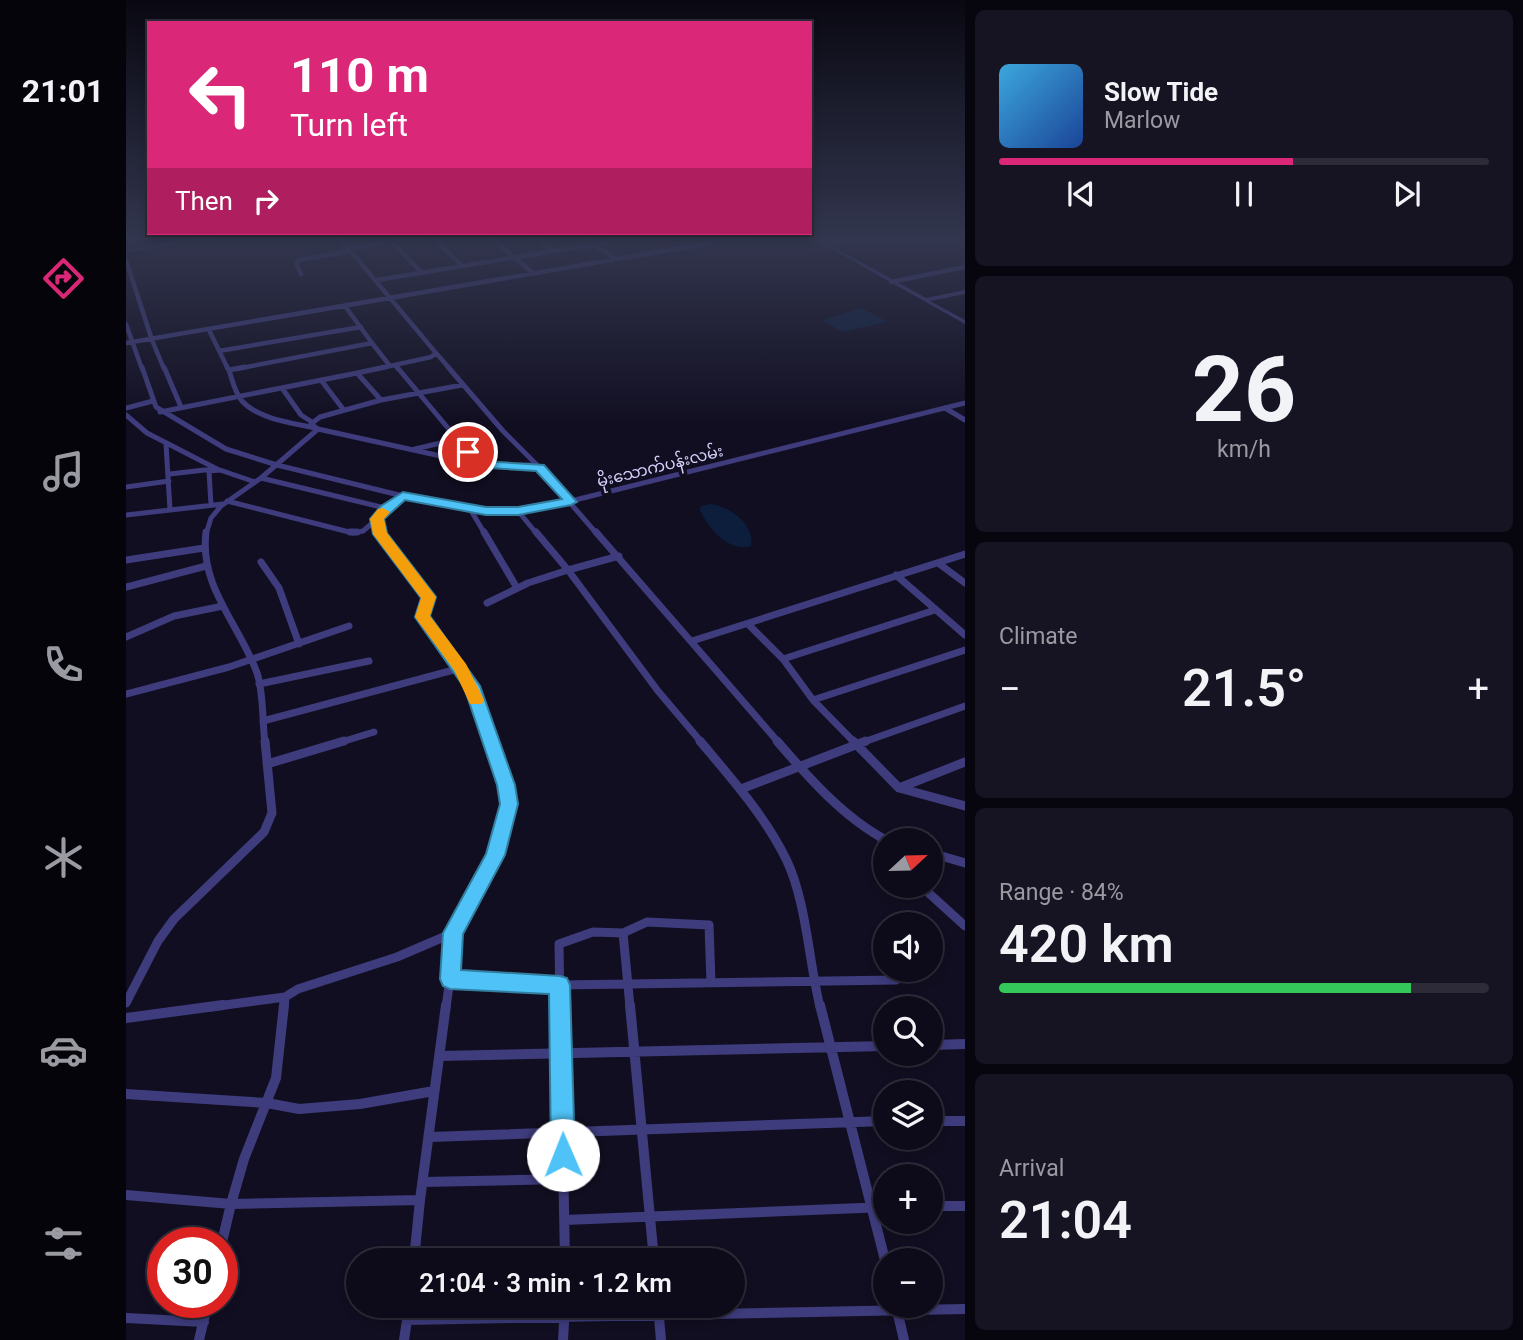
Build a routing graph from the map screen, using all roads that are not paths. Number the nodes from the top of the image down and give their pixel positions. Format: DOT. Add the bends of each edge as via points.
graph roads {
  1 [pos="139,300"];
  2 [pos="382,300"];
  3 [pos="392,300"];
  4 [pos="925,300"];
  5 [pos="345,306"];
  6 [pos="965,322"];
  7 [pos="126,324"];
  8 [pos="361,327"];
  9 [pos="209,330"];
  10 [pos="152,340"];
  11 [pos="129,343"];
  12 [pos="372,344"];
  13 [pos="219,351"];
  14 [pos="436,353"];
  15 [pos="392,366"];
  16 [pos="229,370"];
  17 [pos="357,373"];
  18 [pos="321,380"];
  19 [pos="462,385"];
  20 [pos="282,388"];
  21 [pos="418,393"];
  22 [pos="240,396"];
  23 [pos="380,400"];
  24 [pos="153,401"];
  25 [pos="965,403"];
  26 [pos="181,407"];
  27 [pos="126,408"];
  28 [pos="945,408"];
  29 [pos="343,409"];
  30 [pos="160,412"];
  31 [pos="126,415"];
  32 [pos="965,420"];
  33 [pos="312,422"];
  34 [pos="318,429"];
  35 [pos="458,439"];
  36 [pos="166,444"];
  37 [pos="411,449"];
  38 [pos="479,464"];
  39 [pos="276,465"];
  40 [pos="540,468"];
  41 [pos="216,469"];
  42 [pos="169,477"];
  43 [pos="258,480"];
  44 [pos="126,487"];
  45 [pos="403,496"];
  46 [pos="571,502"];
  47 [pos="225,503"];
  48 [pos="211,505"];
  49 [pos="385,508"];
  50 [pos="470,509"];
  51 [pos="170,510"];
  52 [pos="518,511"];
  53 [pos="126,515"];
  54 [pos="377,519"];
  55 [pos="204,548"];
  56 [pos="965,554"];
  57 [pos="619,556"];
  58 [pos="126,560"];
  59 [pos="261,562"];
  60 [pos="938,562"];
  61 [pos="206,565"];
  62 [pos="568,570"];
  63 [pos="896,575"];
  64 [pos="965,583"];
  65 [pos="126,587"];
  66 [pos="517,589"];
  67 [pos="487,603"];
  68 [pos="223,606"];
  69 [pos="935,610"];
  70 [pos="748,624"];
  71 [pos="349,626"];
  72 [pos="965,635"];
  73 [pos="126,637"];
  74 [pos="692,641"];
  75 [pos="299,643"];
  76 [pos="965,650"];
  77 [pos="252,659"];
  78 [pos="783,659"];
  79 [pos="369,661"];
  80 [pos="461,668"];
  81 [pos="259,684"];
  82 [pos="126,694"];
  83 [pos="813,700"];
  84 [pos="965,706"];
  85 [pos="263,721"];
  86 [pos="374,732"];
  87 [pos="856,744"];
  88 [pos="965,762"];
  89 [pos="267,764"];
  90 [pos="798,765"];
  91 [pos="899,788"];
  92 [pos="741,789"];
  93 [pos="965,806"];
  94 [pos="873,832"];
  95 [pos="943,857"];
  96 [pos="965,863"];
  97 [pos="934,898"];
  98 [pos="965,926"];
  99 [pos="453,933"];
  100 [pos="623,933"];
  101 [pos="450,979"];
  102 [pos="873,981"];
  103 [pos="814,982"];
  104 [pos="711,984"];
  105 [pos="560,985"];
  106 [pos="627,985"];
  107 [pos="285,996"];
  108 [pos="126,1003"];
  109 [pos="126,1018"];
  110 [pos="965,1044"];
  111 [pos="943,1045"];
  112 [pos="873,1046"];
  113 [pos="831,1048"];
  114 [pos="562,1052"];
  115 [pos="633,1054"];
  116 [pos="440,1056"];
  117 [pos="434,1091"];
  118 [pos="126,1094"];
  119 [pos="267,1102"];
  120 [pos="873,1121"];
  121 [pos="943,1121"];
  122 [pos="965,1121"];
  123 [pos="850,1122"];
  124 [pos="640,1129"];
  125 [pos="562,1130"];
  126 [pos="430,1137"];
  127 [pos="564,1179"];
  128 [pos="423,1182"];
  129 [pos="126,1195"];
  130 [pos="419,1200"];
  131 [pos="231,1203"];
  132 [pos="943,1206"];
  133 [pos="965,1206"];
  134 [pos="871,1208"];
  135 [pos="649,1217"];
  136 [pos="565,1220"];
  137 [pos="225,1227"];
  138 [pos="415,1248"];
  139 [pos="565,1248"];
  140 [pos="653,1248"];
  141 [pos="882,1248"];
  142 [pos="873,1309"];
  143 [pos="943,1309"];
  144 [pos="965,1309"];
  145 [pos="745,1310"];
  146 [pos="126,1318"];
  147 [pos="205,1318"];
  148 [pos="442,1318"];
  149 [pos="565,1318"];
  150 [pos="659,1318"];
  151 [pos="899,1318"];
  152 [pos="407,1320"];
  153 [pos="204,1322"];
  154 [pos="199,1340"];
  155 [pos="404,1340"];
  156 [pos="564,1340"];
  157 [pos="661,1340"];
  158 [pos="904,1340"];
  1 -- 10 [label="street"];
  2 -- 5 [label="street"];
  3 -- 14 [label="street"];
  4 -- 6 [label="street"];
  5 -- 8 [label="street"];
  5 -- 9 [label="street"];
  7 -- 11 [label="street"];
  8 -- 12 [label="street"];
  8 -- 13 [label="street"];
  9 -- 10 [label="street"];
  9 -- 13 [label="street"];
  10 -- 11 [label="street"];
  10 -- 26 [label="street"];
  11 -- 24 [label="street"];
  12 -- 15 [label="street"];
  12 -- 16 [label="street"];
  13 -- 16 [label="street"];
  14 -- 15 [label="street"];
  14 -- 19 [label="street"];
  15 -- 17 [label="street"];
  15 -- 21 [label="street"];
  16 -- 22 [label="street"];
  17 -- 18 [label="street"];
  17 -- 23 [label="street"];
  18 -- 20 [label="street"];
  18 -- 29 [label="street"];
  19 -- 21 [label="street"];
  19 -- 40 [label="street"];
  20 -- 22 [label="street"];
  20 -- 33 [label="street" via="301,415"];
  21 -- 23 [label="street"];
  21 -- 35 [label="street"];
  22 -- 26 [label="street"];
  22 -- 34 [label="street" via="261,412"];
  23 -- 29 [label="street"];
  24 -- 27 [label="street"];
  24 -- 30 [label="street"];
  25 -- 28 [label="street, မိုးသောက်ပန်းလမ်း"];
  26 -- 30 [label="street"];
  28 -- 32 [label="street"];
  28 -- 46 [label="street, မိုးသောက်ပန်းလမ်း"];
  29 -- 33 [label="street"];
  30 -- 39 [label="street, မိုးသောက်ပန်းလမ်း" via="226,449"];
  31 -- 36 [label="street"];
  33 -- 34 [label="street"];
  34 -- 37 [label="street"];
  34 -- 39 [label="street"];
  35 -- 37 [label="street"];
  35 -- 38 [label="street"];
  36 -- 41 [label="street"];
  36 -- 42 [label="street"];
  37 -- 38 [label="street"];
  38 -- 40 [label="street"];
  39 -- 43 [label="street"];
  39 -- 45 [label="street, မိုးသောက်ပန်းလမ်း"];
  40 -- 46 [label="street"];
  41 -- 42 [label="street"];
  41 -- 43 [label="street"];
  41 -- 48 [label="street" via="209,472"];
  42 -- 44 [label="street"];
  42 -- 51 [label="street"];
  43 -- 47 [label="street"];
  43 -- 49 [label="street"];
  45 -- 49 [label="street"];
  45 -- 50 [label="street, မိုးသောက်ပန်းလမ်း"];
  46 -- 52 [label="street, မိုးသောက်ပန်းလမ်း"];
  46 -- 57 [label="street"];
  47 -- 48 [label="street"];
  47 -- 54 [label="street" via="348,533 363,531"];
  47 -- 55 [label="street" via="206,532"];
  48 -- 51 [label="street"];
  49 -- 54 [label="street"];
  50 -- 52 [label="street, မိုးသောက်ပန်းလမ်း"];
  50 -- 66 [label="street"];
  51 -- 53 [label="street"];
  52 -- 62 [label="street"];
  54 -- 80 [label="street" via="380,534 429,597 423,617"];
  55 -- 58 [label="street"];
  55 -- 61 [label="street"];
  56 -- 60 [label="street"];
  57 -- 62 [label="street"];
  57 -- 74 [label="street"];
  59 -- 75 [label="street" via="279,588"];
  60 -- 63 [label="street"];
  60 -- 64 [label="street"];
  61 -- 65 [label="street"];
  61 -- 68 [label="street"];
  62 -- 66 [label="street"];
  62 -- 92 [label="street" via="658,691"];
  63 -- 69 [label="street"];
  63 -- 70 [label="street"];
  66 -- 67 [label="street"];
  68 -- 73 [label="street" via="174,616"];
  68 -- 77 [label="street"];
  69 -- 72 [label="street"];
  69 -- 78 [label="street"];
  70 -- 74 [label="street"];
  70 -- 78 [label="street"];
  71 -- 75 [label="street"];
  74 -- 90 [label="street"];
  75 -- 77 [label="street"];
  76 -- 83 [label="street"];
  77 -- 81 [label="street"];
  77 -- 82 [label="street"];
  78 -- 83 [label="street"];
  79 -- 81 [label="street"];
  80 -- 85 [label="street"];
  80 -- 99 [label="street" via="509,804 496,855"];
  81 -- 85 [label="street"];
  83 -- 87 [label="street"];
  84 -- 87 [label="street"];
  85 -- 89 [label="street"];
  86 -- 89 [label="street"];
  87 -- 90 [label="street"];
  87 -- 91 [label="street"];
  88 -- 91 [label="street"];
  89 -- 108 [label="street" via="270,823 174,919"];
  90 -- 92 [label="street"];
  90 -- 94 [label="street" via="845,812"];
  91 -- 93 [label="street"];
  92 -- 103 [label="street" via="793,876"];
  95 -- 96 [label="street"];
  97 -- 98 [label="street"];
  99 -- 101 [label="street"];
  99 -- 107 [label="street"];
  100 -- 104 [label="street" via="647,922 709,925"];
  100 -- 105 [label="street" via="593,932 559,944"];
  100 -- 106 [label="street"];
  101 -- 105 [label="street"];
  101 -- 116 [label="street"];
  102 -- 103 [label="street"];
  103 -- 104 [label="street"];
  103 -- 113 [label="street"];
  104 -- 106 [label="street"];
  105 -- 106 [label="street"];
  105 -- 114 [label="street"];
  106 -- 115 [label="street"];
  107 -- 109 [label="street"];
  107 -- 119 [label="street" via="280,1052"];
  110 -- 111 [label="street"];
  112 -- 113 [label="street"];
  113 -- 115 [label="street"];
  113 -- 123 [label="street"];
  114 -- 115 [label="street"];
  114 -- 116 [label="street"];
  114 -- 125 [label="street"];
  115 -- 124 [label="street"];
  116 -- 117 [label="street"];
  117 -- 119 [label="street" via="318,1108"];
  117 -- 126 [label="street"];
  118 -- 119 [label="street"];
  119 -- 131 [label="street"];
  120 -- 123 [label="street"];
  121 -- 122 [label="street"];
  123 -- 124 [label="street"];
  123 -- 134 [label="street"];
  124 -- 125 [label="street"];
  124 -- 135 [label="street"];
  125 -- 126 [label="street"];
  125 -- 127 [label="street"];
  126 -- 128 [label="street"];
  127 -- 128 [label="street"];
  127 -- 136 [label="street"];
  128 -- 130 [label="street"];
  129 -- 131 [label="street"];
  130 -- 131 [label="street"];
  130 -- 138 [label="street"];
  131 -- 137 [label="street"];
  132 -- 133 [label="street"];
  134 -- 135 [label="street"];
  134 -- 141 [label="street"];
  135 -- 136 [label="street"];
  135 -- 140 [label="street"];
  136 -- 139 [label="street"];
  142 -- 145 [label="street"];
  143 -- 144 [label="street"];
  146 -- 153 [label="street"];
  147 -- 153 [label="street"];
  148 -- 152 [label="street"];
  149 -- 156 [label="street"];
  150 -- 157 [label="street"];
  151 -- 158 [label="street"];
  152 -- 155 [label="street"];
  153 -- 154 [label="street"];
}
